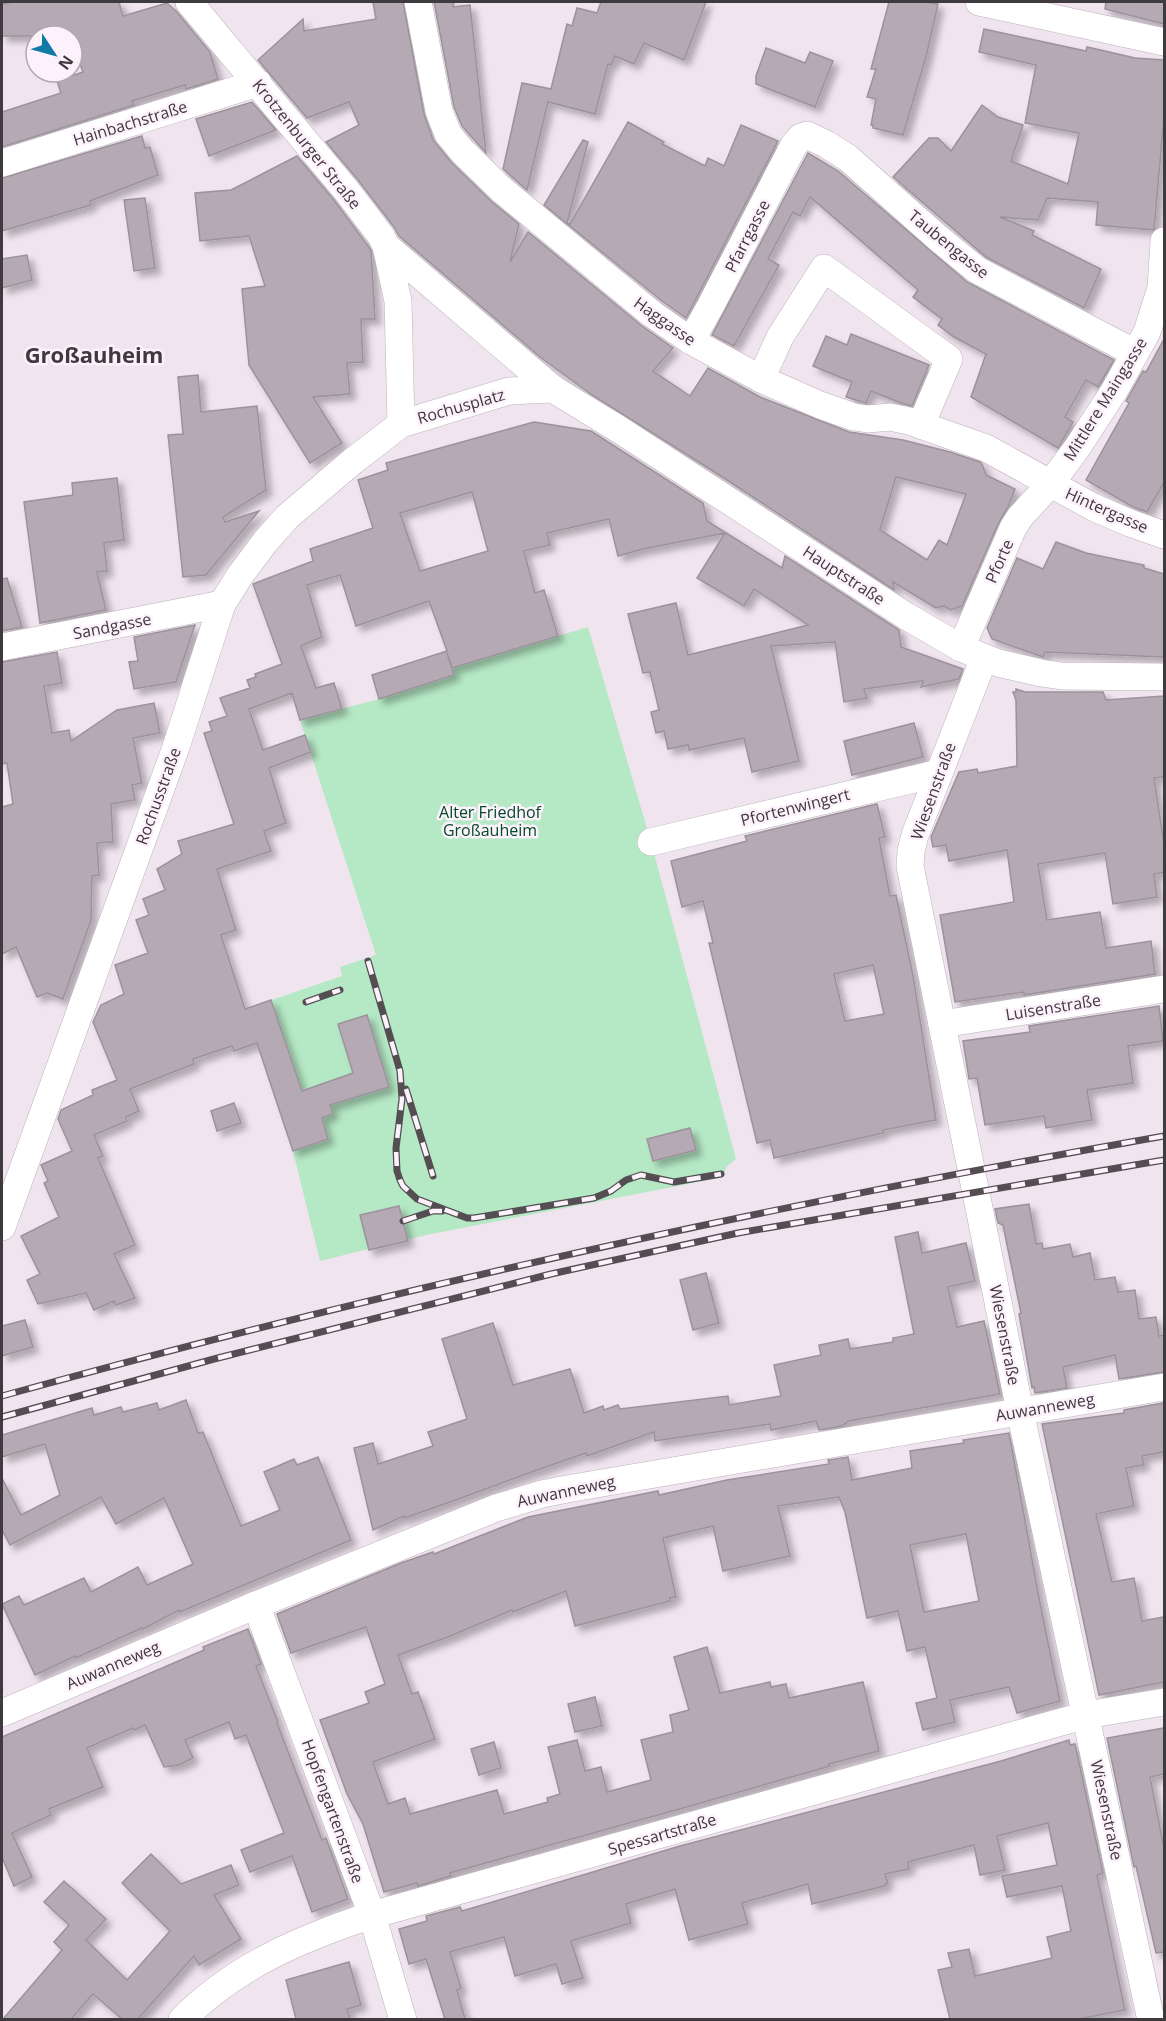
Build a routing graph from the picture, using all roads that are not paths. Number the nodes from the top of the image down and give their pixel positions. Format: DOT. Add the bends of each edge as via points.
graph roads {
  1 [pos="189,2"];
  2 [pos="418,2"];
  3 [pos="980,2"];
  4 [pos="1164,42"];
  5 [pos="258,83"];
  6 [pos="807,135"];
  7 [pos="2,163"];
  8 [pos="1164,241"];
  9 [pos="386,246"];
  10 [pos="398,301"];
  11 [pos="691,340"];
  12 [pos="1135,353"];
  13 [pos="761,379"];
  14 [pos="553,389"];
  15 [pos="401,424"];
  16 [pos="921,425"];
  17 [pos="1051,483"];
  18 [pos="1164,535"];
  19 [pos="222,604"];
  20 [pos="2,647"];
  21 [pos="973,653"];
  22 [pos="1164,677"];
  23 [pos="939,773"];
  24 [pos="651,842"];
  25 [pos="1164,989"];
  26 [pos="942,1024"];
  27 [pos="2,1227"];
  28 [pos="1164,1387"];
  29 [pos="1020,1411"];
  30 [pos="256,1605"];
  31 [pos="1164,1702"];
  32 [pos="2,1713"];
  33 [pos="1086,1715"];
  34 [pos="372,1915"];
  35 [pos="182,2019"];
  36 [pos="402,2019"];
  37 [pos="1151,2019"];
  1 -- 5 [label="street, Krotzenburger Straße"];
  2 -- 11 [label="street, Haggasse" via="439,111 448,134 502,190 652,314"];
  3 -- 4 [label="street"];
  5 -- 7 [label="street, Hainbachstraße"];
  5 -- 9 [label="street, Krotzenburger Straße" via="346,190"];
  6 -- 11 [label="street, Pfarrgasse" via="794,145"];
  6 -- 12 [label="street, Taubengasse" via="848,158 977,270"];
  8 -- 12 [label="street, Mittlere Maingasse" via="1161,288 1147,332"];
  9 -- 10 [label="street, Krotzenburger Straße"];
  9 -- 14 [label="street"];
  10 -- 15 [label="street, Rochusplatz"];
  11 -- 13 [label="street, Haggasse"];
  12 -- 17 [label="street, Mittlere Maingasse"];
  13 -- 16 [label="street, Haggasse" via="854,417 890,417"];
  13 -- 16 [label="street" via="780,337 824,268 949,359"];
  14 -- 15 [label="street, Rochusplatz" via="509,391"];
  14 -- 21 [label="street, Hauptstraße" via="906,616"];
  15 -- 19 [label="street, Rochusstraße" via="287,517"];
  16 -- 17 [label="street, Haggasse" via="987,448"];
  17 -- 18 [label="street, Hintergasse" via="1093,507"];
  17 -- 21 [label="street, Pforte" via="1013,528"];
  19 -- 20 [label="street, Sandgasse"];
  19 -- 27 [label="street, Rochusstraße" via="176,747"];
  21 -- 22 [label="street, Hauptstraße" via="1041,674"];
  21 -- 23 [label="street, Wiesenstraße"];
  23 -- 24 [label="street, Pfortenwingert"];
  23 -- 26 [label="street, Wiesenstraße" via="915,835 910,866"];
  25 -- 26 [label="street, Luisenstraße"];
  26 -- 29 [label="street, Wiesenstraße"];
  28 -- 29 [label="street, Auwanneweg"];
  29 -- 30 [label="street, Auwanneweg" via="542,1494 496,1508"];
  29 -- 33 [label="street, Wiesenstraße"];
  30 -- 32 [label="street, Auwanneweg"];
  30 -- 34 [label="street, Hopfengartenstraße"];
  31 -- 33 [label="street, Spessartstraße"];
  33 -- 34 [label="street, Spessartstraße"];
  33 -- 37 [label="street, Wiesenstraße"];
  34 -- 35 [label="street, Spessartstraße" via="324,1931 260,1961"];
  34 -- 36 [label="street, Hopfengartenstraße"];
}
